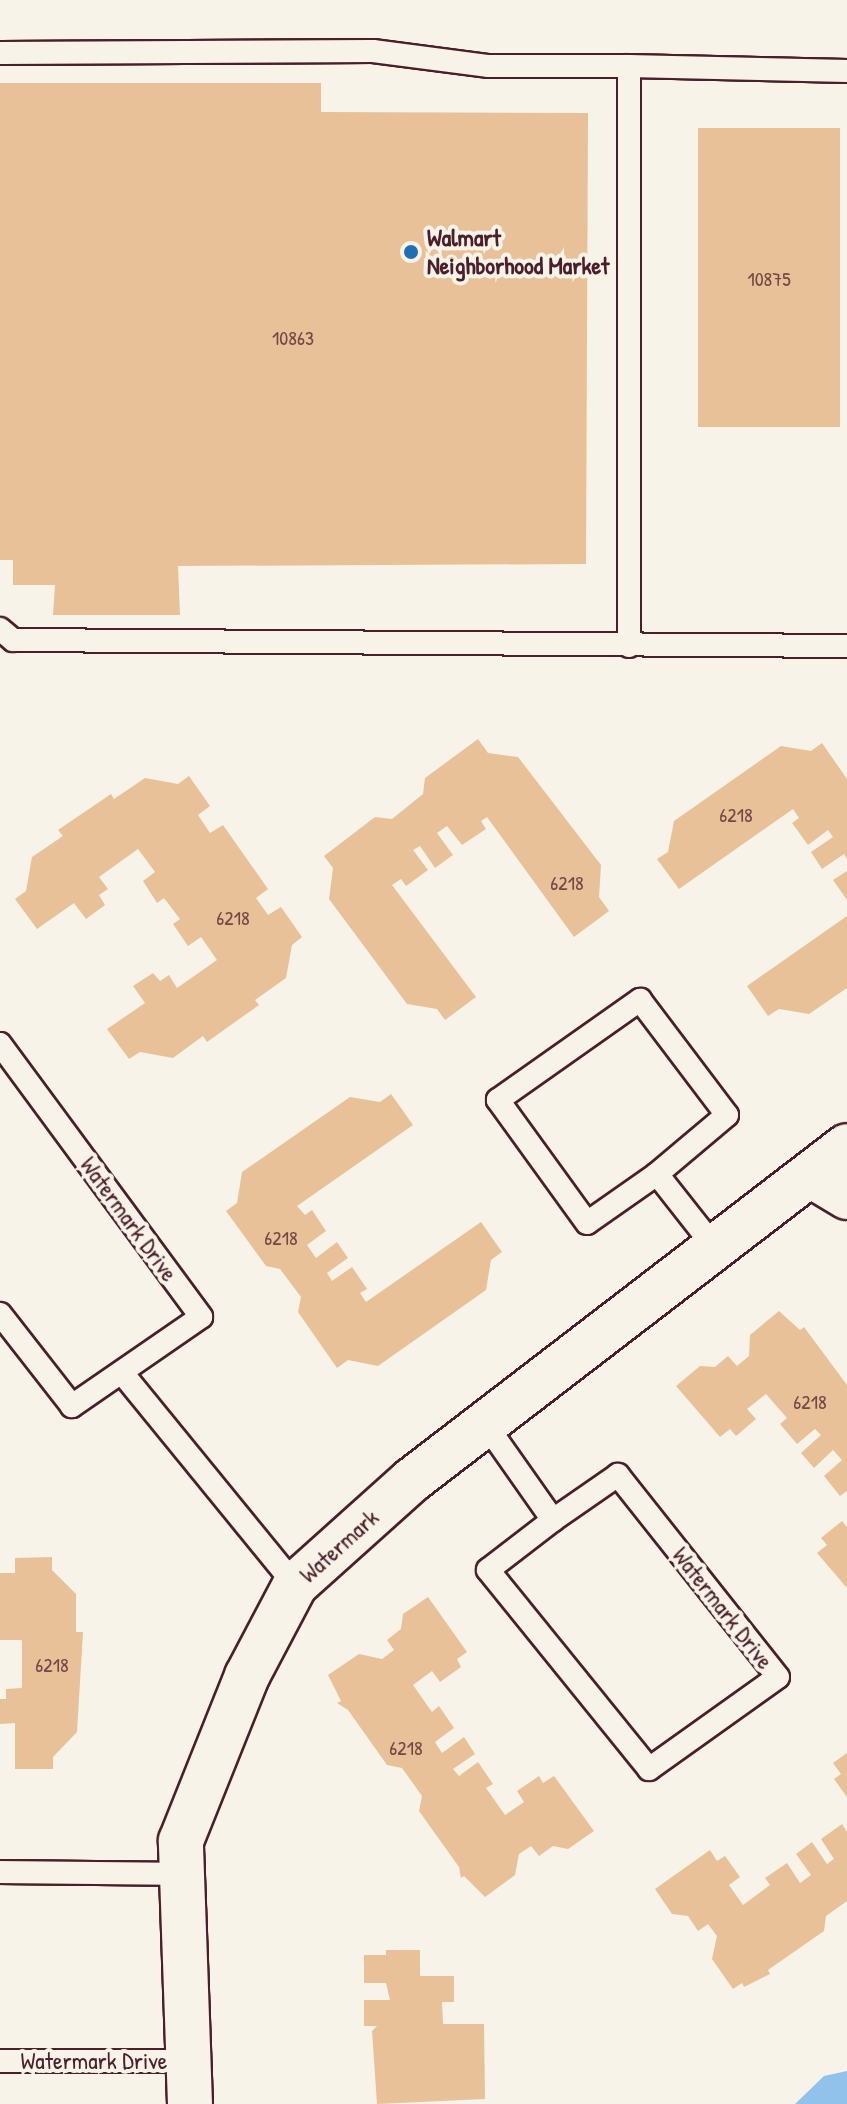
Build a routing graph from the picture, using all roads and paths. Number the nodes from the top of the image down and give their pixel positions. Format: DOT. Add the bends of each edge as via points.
graph roads {
  1 [pos="0,53"];
  2 [pos="629,66"];
  3 [pos="847,71"];
  4 [pos="0,629"];
  5 [pos="629,646"];
  6 [pos="847,646"];
  7 [pos="0,1044"];
  8 [pos="847,1146"];
  9 [pos="657,1174"];
  10 [pos="830,1186"];
  11 [pos="716,1249"];
  12 [pos="0,1314"];
  13 [pos="123,1374"];
  14 [pos="484,1422"];
  15 [pos="553,1520"];
  16 [pos="295,1585"];
  17 [pos="0,1872"];
  18 [pos="182,1874"];
  19 [pos="0,2061"];
  20 [pos="189,2061"];
  21 [pos="190,2104"];
  1 -- 2 [label="lane" via="373,51 489,66"];
  2 -- 3 [label="lane"];
  2 -- 5 [label="lane"];
  4 -- 5 [label="lane" via="13,640"];
  5 -- 6 [label="lane"];
  7 -- 13 [label="lane, Watermark Drive" via="201,1317"];
  8 -- 10 [label="street"];
  9 -- 9 [label="lane" via="727,1115 640,1000 498,1100 587,1223"];
  9 -- 11 [label="lane"];
  10 -- 11 [label="street, Watermark"];
  11 -- 14 [label="street, Watermark"];
  12 -- 13 [label="lane, Watermark Drive" via="72,1406"];
  13 -- 16 [label="lane"];
  14 -- 15 [label="lane"];
  14 -- 16 [label="street, Watermark"];
  15 -- 15 [label="lane, Watermark Drive" via="488,1570 649,1769 778,1677 618,1475"];
  16 -- 18 [label="street, Watermark" via="247,1676 181,1841"];
  17 -- 18 [label="lane"];
  18 -- 20 [label="street, Watermark"];
  19 -- 20 [label="lane, Watermark Drive"];
  20 -- 21 [label="street, Watermark"];
}
